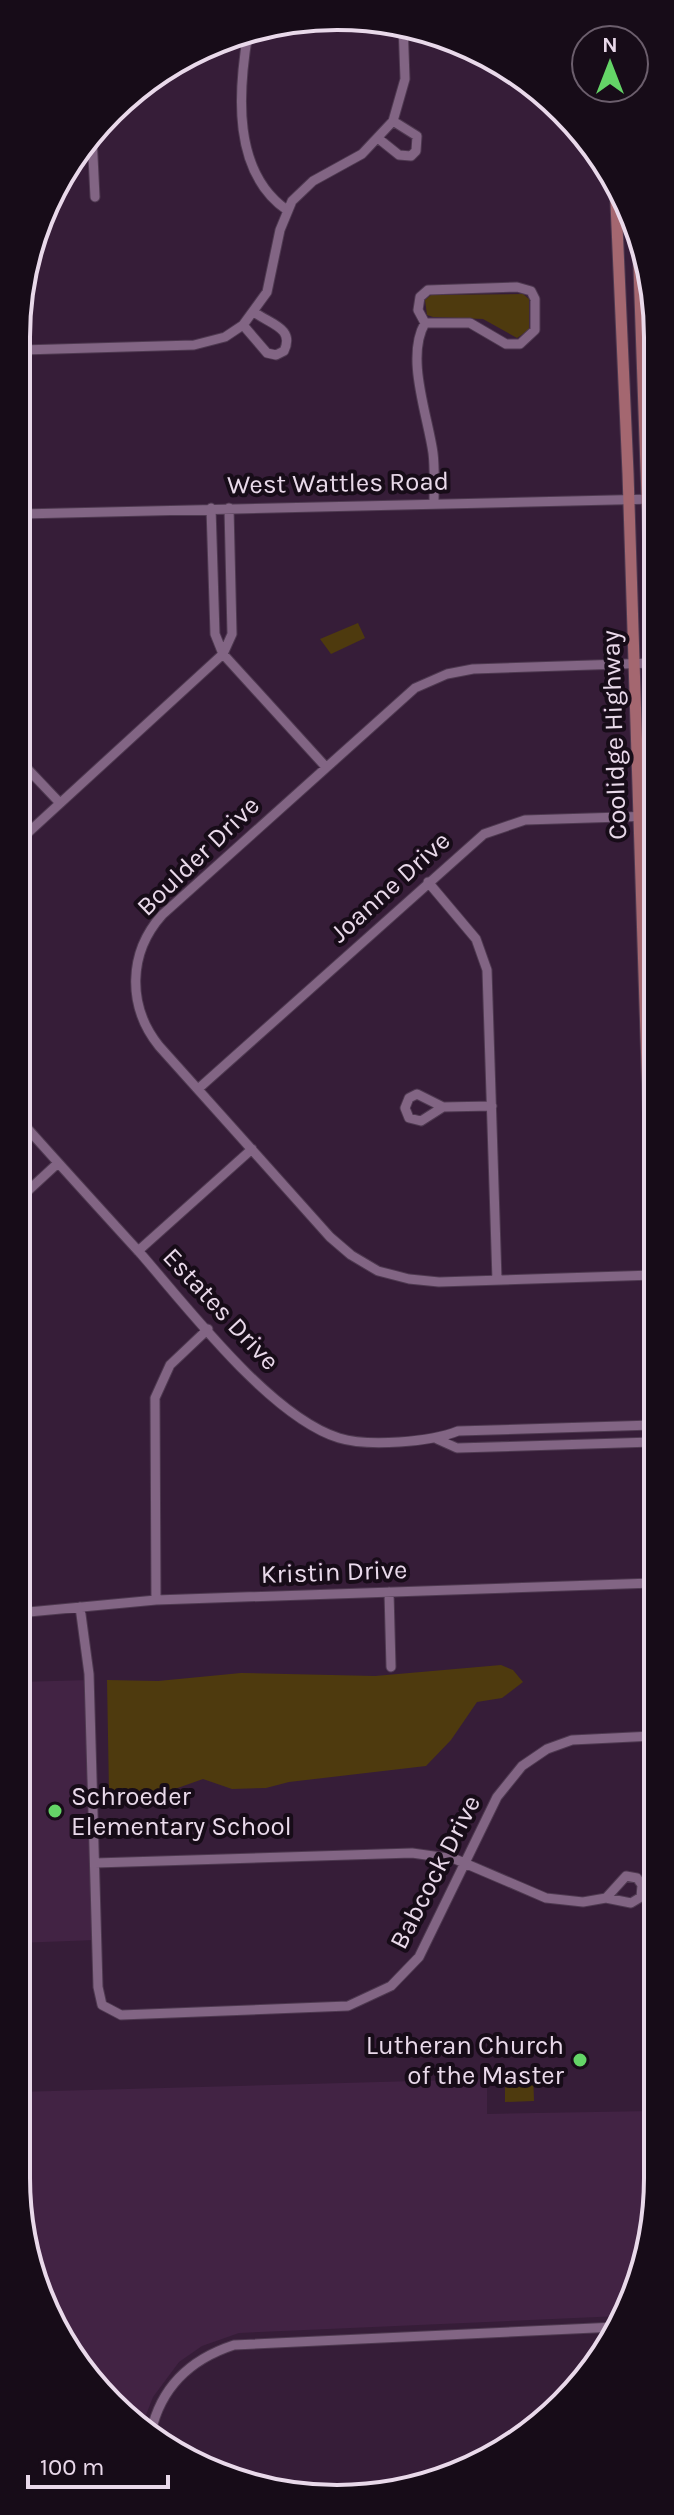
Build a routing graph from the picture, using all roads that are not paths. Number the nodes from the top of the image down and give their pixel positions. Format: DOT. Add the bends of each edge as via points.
graph roads {
  1 [pos="404,37"];
  2 [pos="247,43"];
  3 [pos="393,121"];
  4 [pos="379,139"];
  5 [pos="93,150"];
  6 [pos="95,197"];
  7 [pos="287,210"];
  8 [pos="616,210"];
  9 [pos="620,286"];
  10 [pos="641,295"];
  11 [pos="641,299"];
  12 [pos="254,312"];
  13 [pos="425,323"];
  14 [pos="243,325"];
  15 [pos="30,350"];
  16 [pos="644,351"];
  17 [pos="629,498"];
  18 [pos="644,499"];
  19 [pos="434,503"];
  20 [pos="211,508"];
  21 [pos="229,508"];
  22 [pos="30,514"];
  23 [pos="223,654"];
  24 [pos="633,663"];
  25 [pos="644,663"];
  26 [pos="325,766"];
  27 [pos="30,771"];
  28 [pos="59,802"];
  29 [pos="638,816"];
  30 [pos="644,816"];
  31 [pos="30,830"];
  32 [pos="428,882"];
  33 [pos="644,1000"];
  34 [pos="198,1089"];
  35 [pos="492,1106"];
  36 [pos="443,1107"];
  37 [pos="30,1131"];
  38 [pos="252,1149"];
  39 [pos="58,1163"];
  40 [pos="30,1189"];
  41 [pos="138,1251"];
  42 [pos="644,1275"];
  43 [pos="497,1280"];
  44 [pos="208,1329"];
  45 [pos="644,1425"];
  46 [pos="437,1439"];
  47 [pos="644,1442"];
  48 [pos="644,1583"];
  49 [pos="389,1592"];
  50 [pos="156,1600"];
  51 [pos="80,1607"];
  52 [pos="30,1612"];
  53 [pos="391,1667"];
  54 [pos="644,1736"];
  55 [pos="95,1863"];
  56 [pos="465,1863"];
  57 [pos="606,1898"];
  58 [pos="605,2328"];
  59 [pos="153,2424"];
  1 -- 3 [label="street" via="405,79"];
  2 -- 7 [label="street" via="243,89 249,161 264,189"];
  3 -- 4 [label="street"];
  3 -- 4 [label="street" via="417,136 416,151 399,155"];
  4 -- 7 [label="street" via="313,181"];
  5 -- 6 [label="street"];
  7 -- 12 [label="street" via="267,292"];
  8 -- 9 [label="main road, Coolidge Highway"];
  9 -- 10 [label="main road" via="629,299"];
  9 -- 17 [label="main road, Coolidge Highway"];
  11 -- 16 [label="main road, Coolidge Highway"];
  12 -- 14 [label="street"];
  12 -- 14 [label="street" via="285,332 284,351 267,353"];
  13 -- 13 [label="street" via="470,323 506,344 520,344 535,330 535,299 531,291 517,287 428,290 418,305"];
  13 -- 19 [label="street" via="419,344 420,398 432,452"];
  14 -- 15 [label="street" via="225,337 194,345"];
  17 -- 18 [label="street, West Wattles Road"];
  17 -- 19 [label="street, West Wattles Road"];
  17 -- 24 [label="main road, Coolidge Highway"];
  19 -- 21 [label="street, West Wattles Road"];
  20 -- 21 [label="street, West Wattles Road"];
  20 -- 22 [label="street, West Wattles Road"];
  20 -- 23 [label="street" via="215,634"];
  21 -- 23 [label="street" via="232,634"];
  23 -- 26 [label="street"];
  23 -- 28 [label="street"];
  24 -- 25 [label="street, Boulder Drive"];
  24 -- 26 [label="street, Boulder Drive" via="447,674 404,696"];
  24 -- 29 [label="main road, Coolidge Highway"];
  26 -- 34 [label="street, Boulder Drive" via="162,915 143,944 135,982 140,1012 154,1040"];
  27 -- 28 [label="street"];
  28 -- 31 [label="street"];
  29 -- 30 [label="street, Joanne Drive"];
  29 -- 32 [label="street, Joanne Drive" via="525,820 501,826 473,842"];
  29 -- 33 [label="main road, Coolidge Highway"];
  32 -- 34 [label="street, Joanne Drive"];
  32 -- 35 [label="street" via="470,929 485,960"];
  34 -- 38 [label="street, Boulder Drive"];
  35 -- 36 [label="street"];
  35 -- 43 [label="street"];
  37 -- 39 [label="street, Estates Drive"];
  38 -- 41 [label="street"];
  38 -- 43 [label="street, Boulder Drive" via="330,1237 369,1267 421,1281"];
  39 -- 40 [label="street"];
  39 -- 41 [label="street, Estates Drive"];
  41 -- 44 [label="street, Estates Drive"];
  42 -- 43 [label="street, Boulder Drive"];
  44 -- 46 [label="street, Estates Drive" via="295,1416 340,1438"];
  44 -- 50 [label="street" via="170,1365 155,1398"];
  45 -- 46 [label="street, Estates Drive" via="458,1431"];
  46 -- 47 [label="street, Estates Drive" via="457,1448"];
  48 -- 49 [label="street, Kristin Drive"];
  49 -- 50 [label="street, Kristin Drive"];
  49 -- 53 [label="street"];
  50 -- 51 [label="street, Kristin Drive"];
  51 -- 52 [label="street, Kristin Drive"];
  51 -- 55 [label="street" via="89,1674"];
  54 -- 56 [label="street, Babcock Drive" via="572,1740 532,1758 505,1784"];
  55 -- 56 [label="street" via="412,1853"];
  55 -- 56 [label="street, Babcock Drive" via="98,1987 105,2008 127,2016 337,2008 371,1998 402,1977 419,1957"];
  56 -- 57 [label="street" via="546,1898"];
  58 -- 59 [label="street" via="234,2345 206,2356 179,2376"];
}
